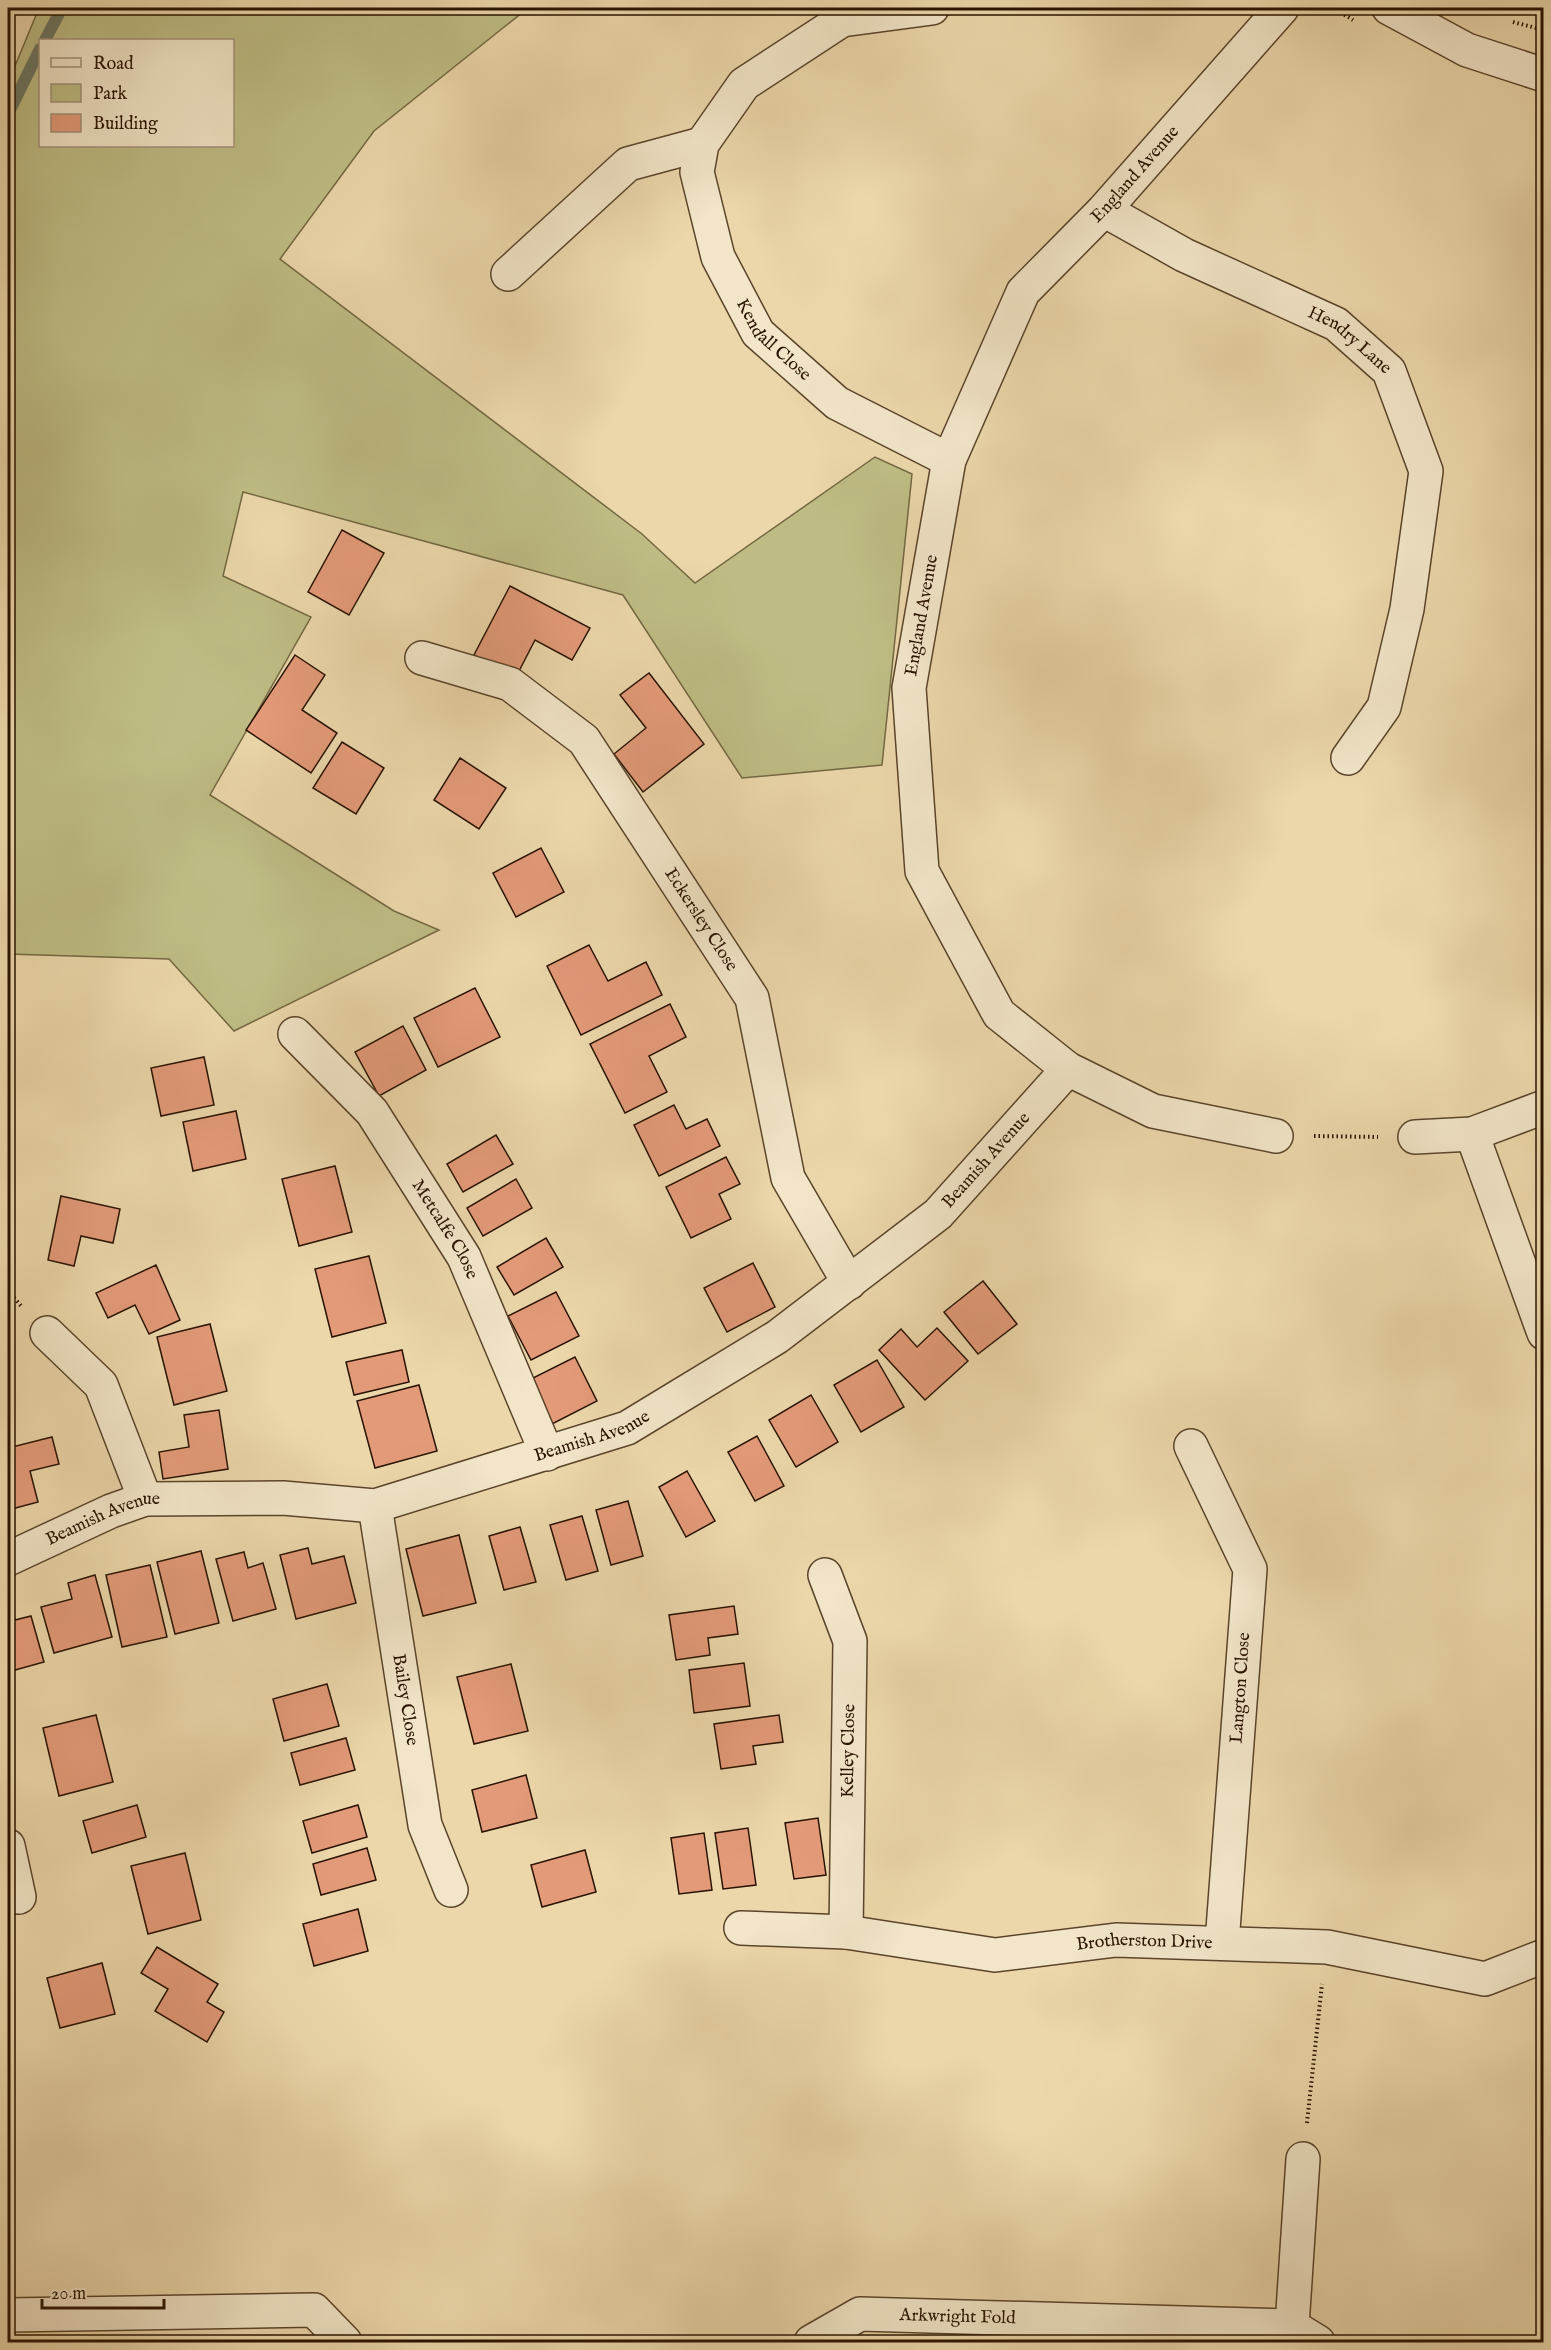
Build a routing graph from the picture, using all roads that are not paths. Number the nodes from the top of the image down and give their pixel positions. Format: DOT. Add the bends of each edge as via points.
graph roads {
  1 [pos="932,8"];
  2 [pos="1282,8"];
  3 [pos="1389,8"];
  4 [pos="1544,75"];
  5 [pos="702,144"];
  6 [pos="1104,210"];
  7 [pos="508,273"];
  8 [pos="949,460"];
  9 [pos="422,658"];
  10 [pos="1348,758"];
  11 [pos="294,1034"];
  12 [pos="1068,1069"];
  13 [pos="1544,1107"];
  14 [pos="1472,1134"];
  15 [pos="1276,1136"];
  16 [pos="1415,1137"];
  17 [pos="849,1283"];
  18 [pos="47,1333"];
  19 [pos="1544,1333"];
  20 [pos="1191,1446"];
  21 [pos="547,1454"];
  22 [pos="145,1499"];
  23 [pos="375,1506"];
  24 [pos="8,1559"];
  25 [pos="825,1575"];
  26 [pos="8,1846"];
  27 [pos="451,1890"];
  28 [pos="19,1897"];
  29 [pos="741,1928"];
  30 [pos="846,1932"];
  31 [pos="1222,1943"];
  32 [pos="1544,1956"];
  33 [pos="1304,2159"];
  34 [pos="8,2315"];
  35 [pos="1305,2335"];
  36 [pos="345,2343"];
  37 [pos="811,2343"];
  1 -- 5 [label="street, Kendall Close" via="842,20 744,84"];
  2 -- 6 [label="street, England Avenue"];
  3 -- 4 [label="street" via="1467,50"];
  5 -- 7 [label="street" via="628,164"];
  5 -- 8 [label="street, Kendall Close" via="697,172 718,257 758,333 837,403"];
  6 -- 8 [label="street, England Avenue" via="1023,292"];
  6 -- 10 [label="street, Hendry Lane" via="1184,255 1336,324 1389,371 1426,471 1407,609 1384,707"];
  8 -- 12 [label="street, England Avenue" via="909,688 922,871 999,1014"];
  9 -- 17 [label="street, Eckersley Close" via="510,684 584,740 752,998 788,1179"];
  11 -- 21 [label="street, Metcalfe Close" via="372,1112 464,1257"];
  12 -- 15 [label="street, England Avenue" via="1153,1111"];
  12 -- 17 [label="street, Beamish Avenue" via="938,1214"];
  13 -- 14 [label="street"];
  14 -- 16 [label="street"];
  14 -- 19 [label="street"];
  17 -- 21 [label="street, Beamish Avenue" via="777,1337 627,1428"];
  18 -- 22 [label="street" via="101,1385"];
  20 -- 31 [label="street, Langton Close" via="1250,1569"];
  21 -- 23 [label="street, Beamish Avenue"];
  22 -- 23 [label="street, Beamish Avenue" via="283,1498"];
  22 -- 24 [label="street, Beamish Avenue"];
  23 -- 27 [label="street, Bailey Close" via="425,1825"];
  25 -- 30 [label="street, Kelley Close" via="850,1641"];
  26 -- 28 [label="street"];
  29 -- 30 [label="street, Brotherston Drive"];
  30 -- 31 [label="street, Brotherston Drive" via="995,1955 1116,1940"];
  31 -- 32 [label="street, Brotherston Drive" via="1327,1947 1485,1979"];
  33 -- 35 [label="street, Arkwright Fold"];
  34 -- 36 [label="street" via="314,2310"];
  35 -- 37 [label="street, Arkwright Fold" via="860,2314"];
}
